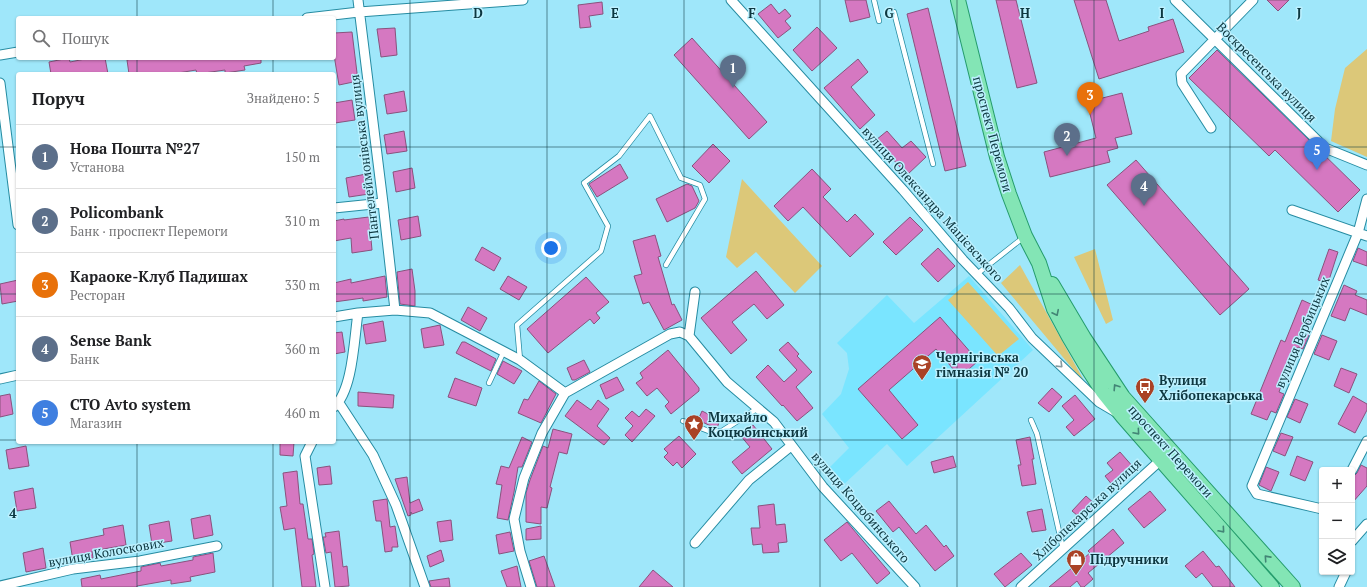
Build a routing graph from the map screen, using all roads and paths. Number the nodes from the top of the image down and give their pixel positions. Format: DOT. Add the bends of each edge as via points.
graph roads {
  1 [pos="358,0"];
  2 [pos="523,0"];
  3 [pos="731,0"];
  4 [pos="874,0"];
  5 [pos="958,0"];
  6 [pos="1175,0"];
  7 [pos="1253,0"];
  8 [pos="359,12"];
  9 [pos="894,12"];
  10 [pos="324,16"];
  11 [pos="879,22"];
  12 [pos="1215,39"];
  13 [pos="16,52"];
  14 [pos="0,55"];
  15 [pos="0,83"];
  16 [pos="1211,128"];
  17 [pos="933,164"];
  18 [pos="1367,164"];
  19 [pos="1367,199"];
  20 [pos="383,203"];
  21 [pos="336,208"];
  22 [pos="16,209"];
  23 [pos="1292,210"];
  24 [pos="1358,233"];
  25 [pos="1025,236"];
  26 [pos="1367,236"];
  27 [pos="1039,263"];
  28 [pos="666,265"];
  29 [pos="977,274"];
  30 [pos="695,292"];
  31 [pos="395,310"];
  32 [pos="358,313"];
  33 [pos="336,317"];
  34 [pos="689,336"];
  35 [pos="504,351"];
  36 [pos="520,360"];
  37 [pos="16,375"];
  38 [pos="0,379"];
  39 [pos="489,383"];
  40 [pos="565,393"];
  41 [pos="336,405"];
  42 [pos="758,408"];
  43 [pos="1123,416"];
  44 [pos="1031,420"];
  45 [pos="683,421"];
  46 [pos="1367,441"];
  47 [pos="311,444"];
  48 [pos="791,446"];
  49 [pos="1166,455"];
  50 [pos="1354,467"];
  51 [pos="1319,508"];
  52 [pos="1367,524"];
  53 [pos="1354,539"];
  54 [pos="695,543"];
  55 [pos="216,546"];
  56 [pos="1063,549"];
  57 [pos="1345,575"];
  58 [pos="0,586"];
  59 [pos="10,586"];
  60 [pos="325,587"];
  61 [pos="425,587"];
  62 [pos="531,587"];
  63 [pos="915,587"];
  64 [pos="1022,587"];
  65 [pos="1272,587"];
  66 [pos="1293,587"];
  67 [pos="1339,587"];
  1 -- 8 [label="street, Пантелеймонівська вулиця"];
  2 -- 8 [label="street"];
  3 -- 29 [label="street, вулиця Олександра Мацієвського"];
  4 -- 11 [label="lane"];
  5 -- 25 [label="main road, проспект Перемоги" via="997,157"];
  6 -- 12 [label="street, Воскресенська вулиця"];
  7 -- 12 [label="street"];
  8 -- 10 [label="street"];
  8 -- 20 [label="street, Пантелеймонівська вулиця"];
  9 -- 17 [label="lane"];
  12 -- 16 [label="street" via="1181,74 1182,83"];
  12 -- 18 [label="street, Воскресенська вулиця" via="1325,148"];
  13 -- 14 [label="street"];
  15 -- 22 [label="street"];
  19 -- 24 [label="street"];
  20 -- 21 [label="street"];
  20 -- 31 [label="street, Пантелеймонівська вулиця"];
  23 -- 24 [label="street"];
  24 -- 26 [label="street"];
  24 -- 51 [label="street, вулиця Вербицьких" via="1252,486 1257,494"];
  25 -- 27 [label="main road, проспект Перемоги"];
  25 -- 29 [label="lane"];
  27 -- 43 [label="main road, проспект Перемоги, one-way" via="1054,309 1069,337 1096,381"];
  49 -- 27 [label="main road, проспект Перемоги, one-way" via="1123,397"];
  28 -- 36 [label="lane" via="705,199 700,185 681,178 650,116 619,156 584,183 608,226 601,251 518,325"];
  29 -- 43 [label="street, вулиця Олександра Мацієвського, one-way" via="1009,308 1032,338 1099,402"];
  30 -- 34 [label="street"];
  31 -- 32 [label="street"];
  31 -- 35 [label="street" via="430,313"];
  32 -- 33 [label="street"];
  32 -- 41 [label="street" via="348,381"];
  34 -- 40 [label="street" via="680,332 670,334"];
  34 -- 42 [label="street, вулиця Коцюбинського" via="727,382"];
  35 -- 36 [label="street"];
  35 -- 39 [label="lane"];
  36 -- 40 [label="street"];
  37 -- 38 [label="street"];
  40 -- 62 [label="street" via="542,433 524,478 514,519"];
  41 -- 61 [label="street" via="373,455 396,506"];
  42 -- 45 [label="lane" via="722,431 712,432"];
  42 -- 48 [label="street, вулиця Коцюбинського" via="774,422"];
  43 -- 49 [label="main road, проспект Перемоги, one-way"];
  44 -- 56 [label="lane" via="1037,434"];
  46 -- 50 [label="street"];
  47 -- 60 [label="street" via="305,456"];
  48 -- 54 [label="street" via="749,480"];
  48 -- 63 [label="street, вулиця Коцюбинського" via="823,487"];
  49 -- 56 [label="street, Хлібопекарська вулиця"];
  49 -- 65 [label="main road, проспект Перемоги, one-way"];
  66 -- 49 [label="main road, проспект Перемоги, one-way"];
  52 -- 53 [label="street"];
  55 -- 59 [label="street, вулиця Колоскових" via="140,561 73,569"];
  56 -- 64 [label="street, Хлібопекарська вулиця"];
  57 -- 67 [label="street"];
  58 -- 59 [label="street, вулиця Колоскових"];
}
